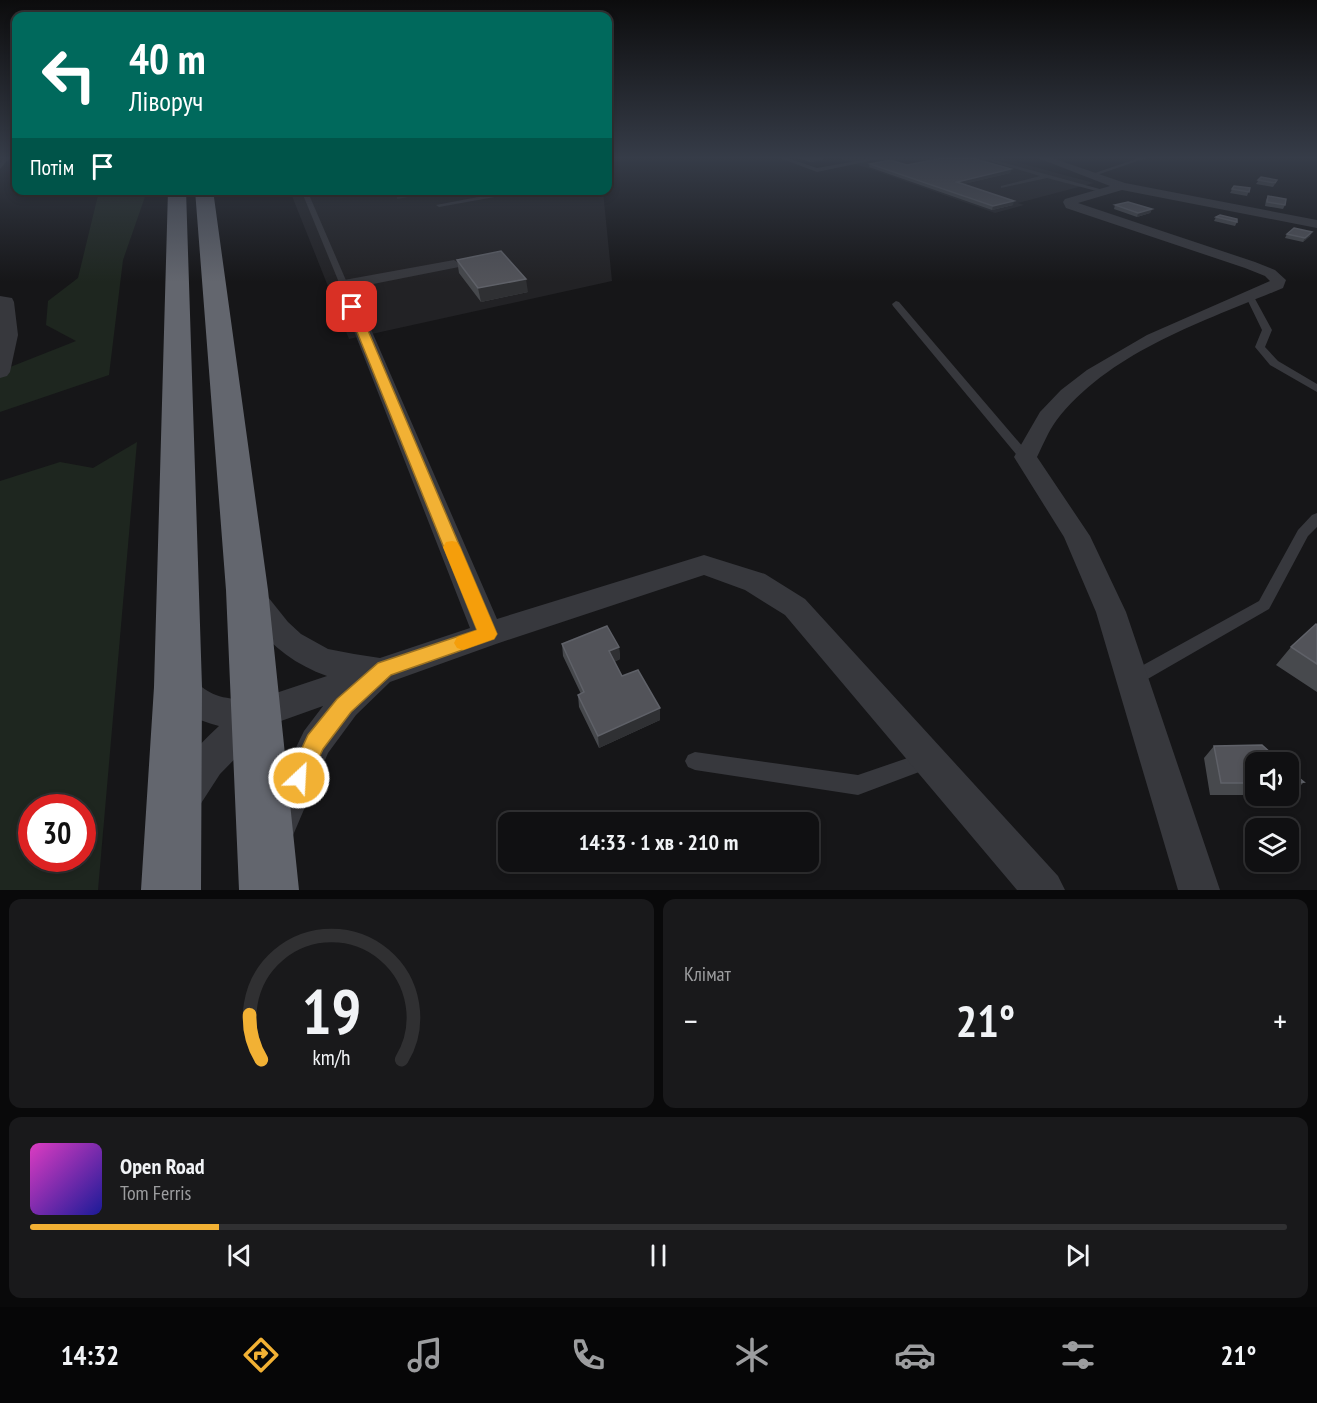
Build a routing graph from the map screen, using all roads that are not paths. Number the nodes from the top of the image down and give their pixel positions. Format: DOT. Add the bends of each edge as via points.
graph roads {
  1 [pos="177,200"];
  2 [pos="205,200"];
  3 [pos="307,200"];
  4 [pos="476,200"];
  5 [pos="1077,200"];
  6 [pos="1191,200"];
  7 [pos="439,206"];
  8 [pos="1317,224"];
  9 [pos="454,264"];
  10 [pos="344,285"];
  11 [pos="1250,297"];
  12 [pos="0,301"];
  13 [pos="896,304"];
  14 [pos="0,372"];
  15 [pos="1317,389"];
  16 [pos="1025,458"];
  17 [pos="1317,518"];
  18 [pos="247,590"];
  19 [pos="488,634"];
  20 [pos="385,669"];
  21 [pos="1133,679"];
  22 [pos="178,687"];
  23 [pos="258,714"];
  24 [pos="929,760"];
  25 [pos="695,761"];
  26 [pos="174,815"];
  27 [pos="268,868"];
  28 [pos="171,890"];
  29 [pos="1044,890"];
  30 [pos="1198,890"];
  1 -- 22 [label="highway"];
  2 -- 18 [label="highway"];
  3 -- 10 [label="lane"];
  4 -- 7 [label="lane"];
  5 -- 11 [label="street" via="1070,205 1250,265 1278,280 1277,285"];
  6 -- 8 [label="street"];
  9 -- 10 [label="street"];
  10 -- 19 [label="street"];
  11 -- 15 [label="lane" via="1267,330 1260,347 1274,363"];
  11 -- 16 [label="street" via="1126,352 1079,383 1047,417"];
  12 -- 14 [label="street" via="6,302 9,335"];
  13 -- 16 [label="lane"];
  16 -- 21 [label="street" via="1077,536 1111,612"];
  17 -- 21 [label="lane" via="1302,533 1264,605"];
  18 -- 20 [label="street" via="266,618 294,646 326,664"];
  18 -- 23 [label="highway"];
  19 -- 20 [label="street"];
  19 -- 24 [label="street" via="705,565 755,582 795,606"];
  20 -- 23 [label="street"];
  20 -- 27 [label="street" via="344,705 316,742"];
  21 -- 30 [label="street"];
  22 -- 23 [label="street" via="215,712 235,716"];
  22 -- 26 [label="highway"];
  23 -- 26 [label="street" via="207,762"];
  23 -- 27 [label="highway"];
  24 -- 25 [label="lane" via="858,785"];
  24 -- 29 [label="street"];
  26 -- 28 [label="highway"];
}
